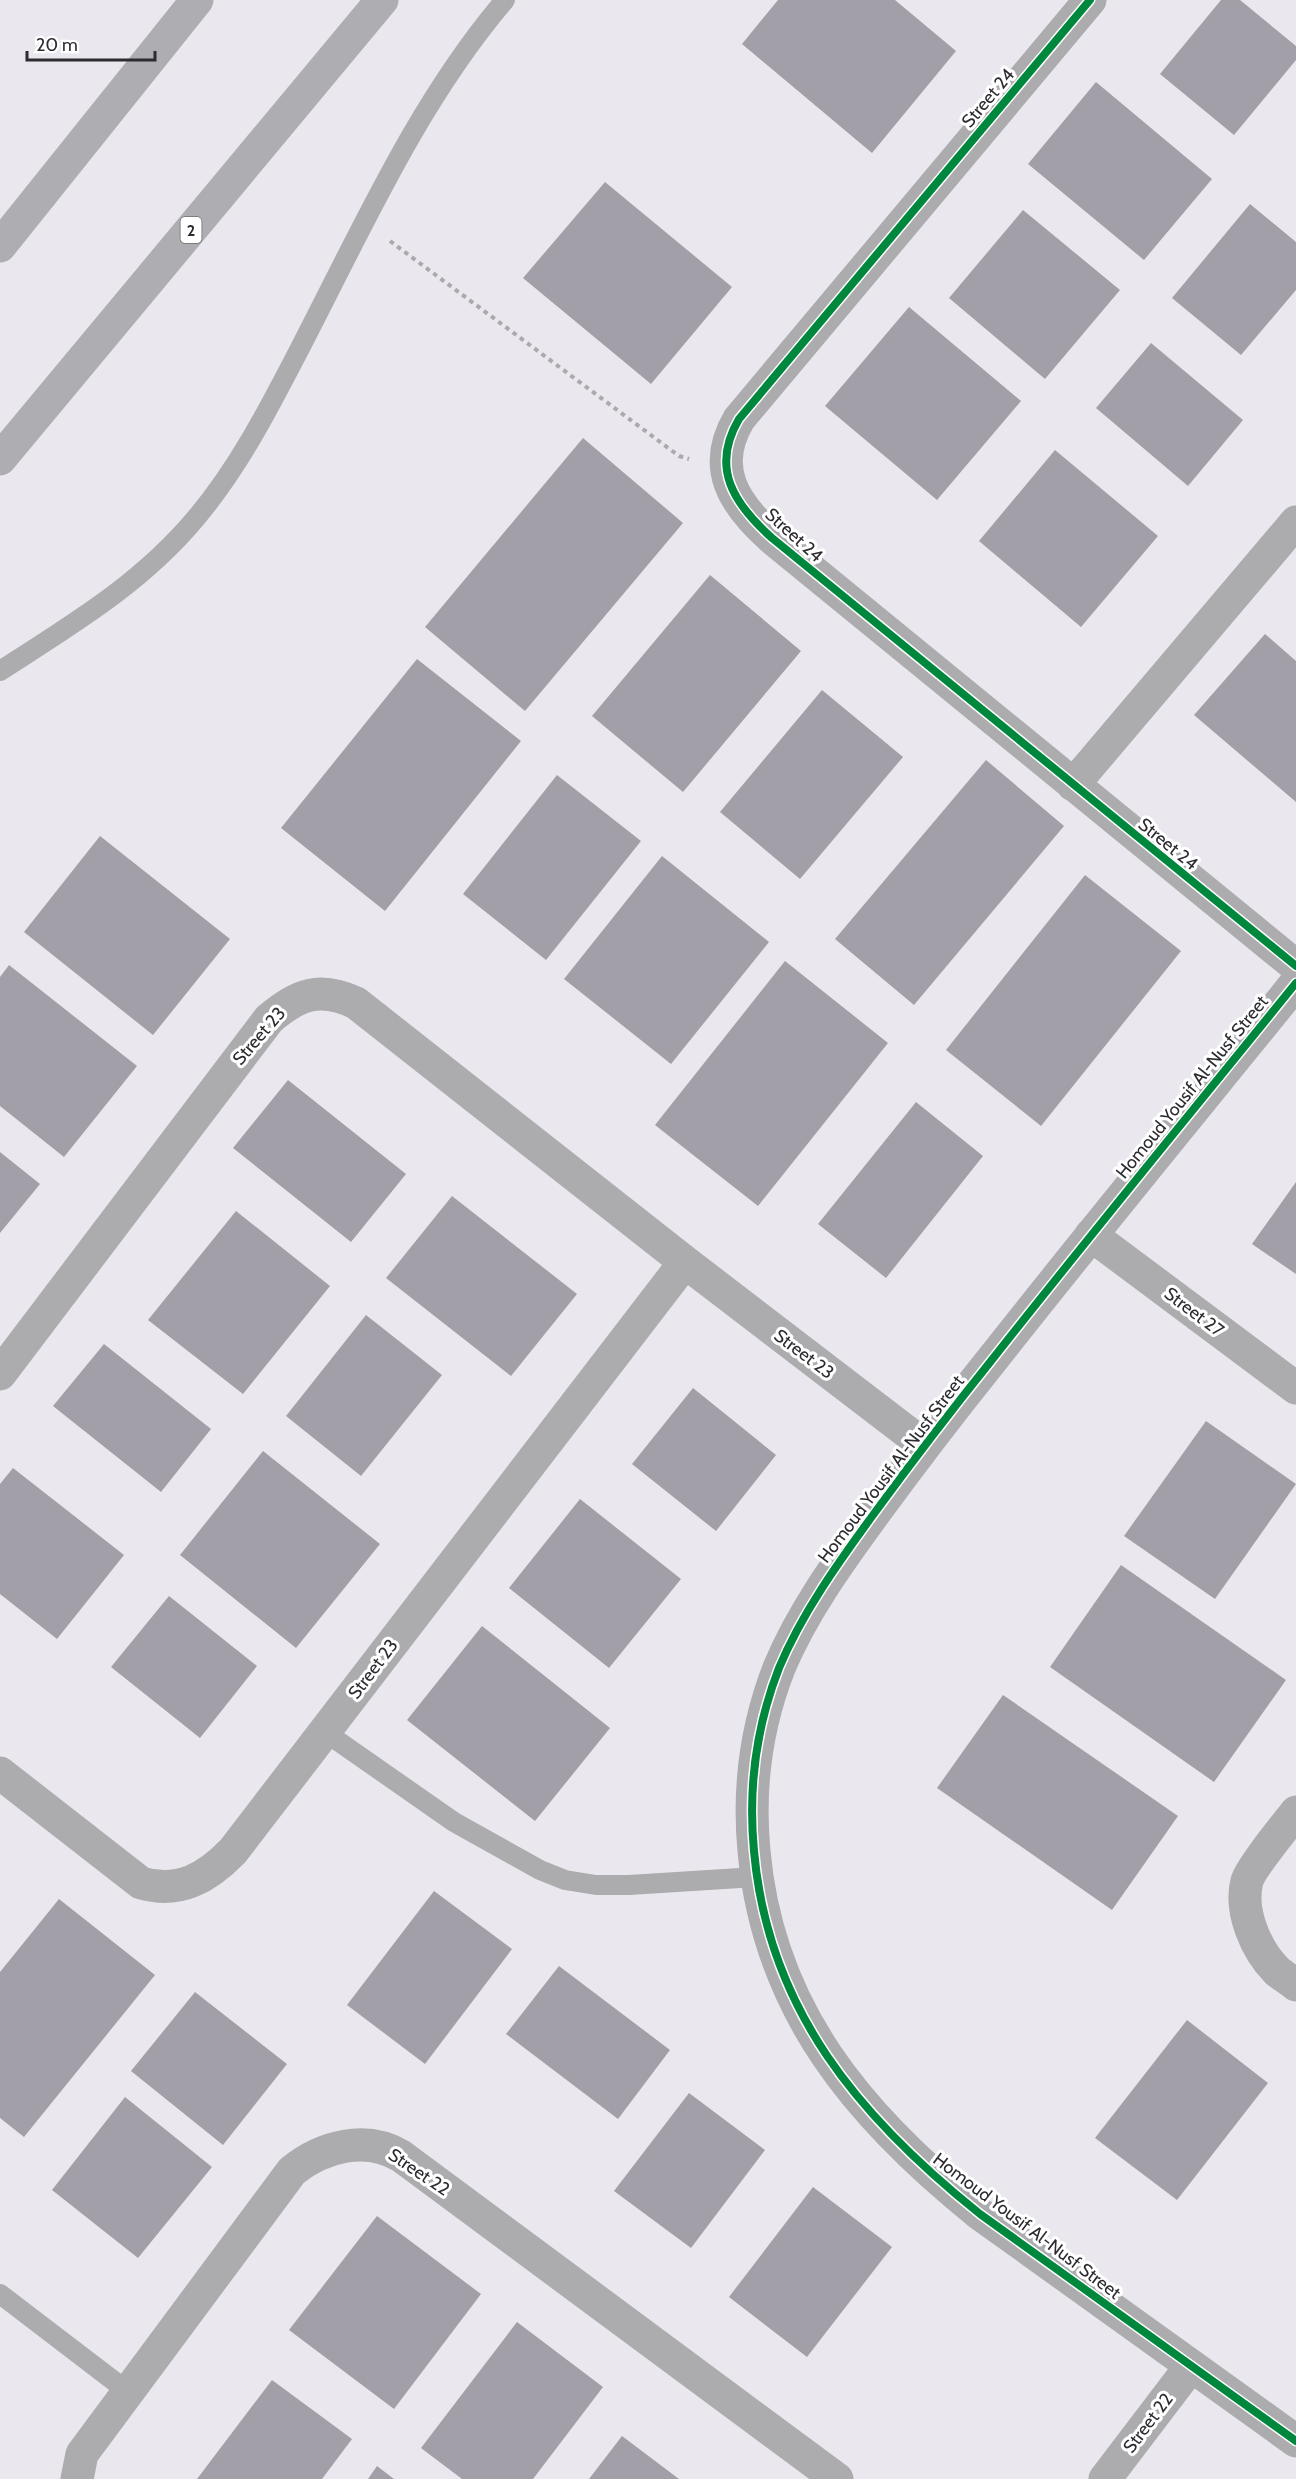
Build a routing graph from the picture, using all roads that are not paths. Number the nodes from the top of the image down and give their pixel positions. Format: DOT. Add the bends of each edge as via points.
graph roads {
  1 [pos="197,0"];
  2 [pos="382,0"];
  3 [pos="505,0"];
  4 [pos="1090,0"];
  5 [pos="0,246"];
  6 [pos="0,459"];
  7 [pos="1296,522"];
  8 [pos="0,671"];
  9 [pos="1073,785"];
  10 [pos="1296,966"];
  11 [pos="1296,983"];
  12 [pos="1091,1235"];
  13 [pos="685,1262"];
  14 [pos="0,1374"];
  15 [pos="1296,1388"];
  16 [pos="924,1445"];
  17 [pos="324,1732"];
  18 [pos="0,1773"];
  19 [pos="1296,1812"];
  20 [pos="756,1877"];
  21 [pos="1296,1985"];
  22 [pos="0,2294"];
  23 [pos="1191,2366"];
  24 [pos="127,2391"];
  25 [pos="1296,2441"];
  26 [pos="77,2479"];
  27 [pos="837,2479"];
  28 [pos="1106,2479"];
  1 -- 5 [label="main road"];
  2 -- 6 [label="main road, 2"];
  3 -- 8 [label="lane" via="439,89 261,422 217,491 169,548 117,595"];
  4 -- 9 [label="street, Street 24" via="739,419 724,460 740,502 759,526"];
  7 -- 9 [label="street"];
  9 -- 10 [label="street, Street 24"];
  11 -- 12 [label="street, Homoud Yousif Al-Nusf Street"];
  12 -- 15 [label="street, Street 27"];
  12 -- 16 [label="street, Homoud Yousif Al-Nusf Street"];
  13 -- 14 [label="street, Street 23" via="356,1003 327,993 316,994 286,1004 269,1019"];
  13 -- 16 [label="street, Street 23"];
  13 -- 17 [label="street, Street 23"];
  16 -- 20 [label="street, Homoud Yousif Al-Nusf Street" via="832,1571 780,1666 764,1711 756,1753 752,1791"];
  17 -- 18 [label="street, Street 23" via="227,1858 207,1875 173,1887 141,1883"];
  17 -- 20 [label="lane" via="454,1822 565,1880 618,1885"];
  19 -- 21 [label="street" via="1247,1879 1245,1896 1253,1934 1262,1952 1277,1971"];
  20 -- 23 [label="street, Homoud Yousif Al-Nusf Street" via="775,1954 795,2002 819,2044 868,2111 948,2188"];
  22 -- 24 [label="lane"];
  23 -- 25 [label="street, Homoud Yousif Al-Nusf Street"];
  23 -- 28 [label="street, Street 22"];
  24 -- 26 [label="street, Street 22" via="81,2454"];
  24 -- 27 [label="street, Street 22" via="292,2171 304,2161 336,2148 378,2146 400,2156"];
}
